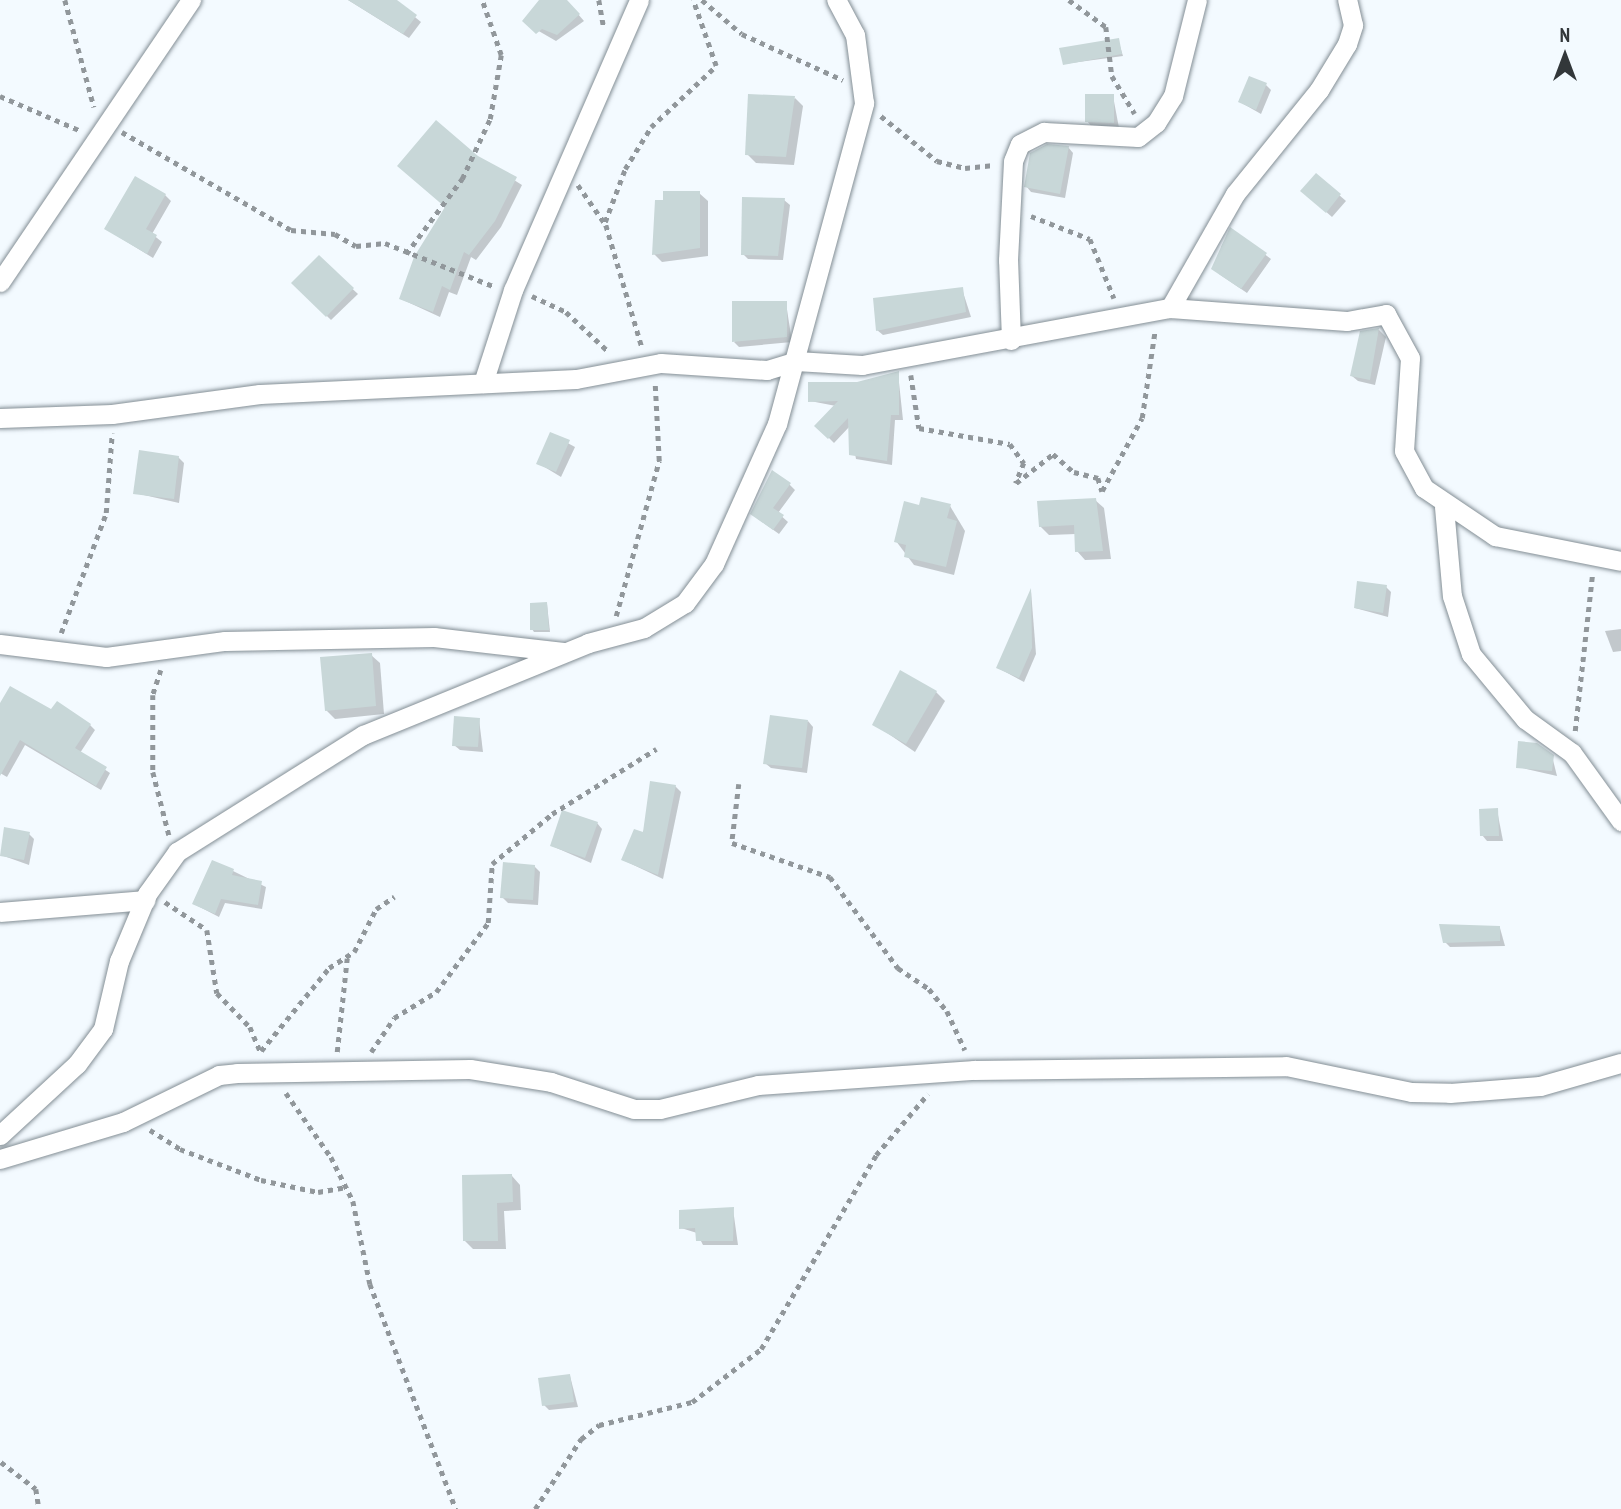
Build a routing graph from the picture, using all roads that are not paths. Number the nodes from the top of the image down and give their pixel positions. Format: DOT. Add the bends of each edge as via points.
graph roads {
  1 [pos="191,0"];
  2 [pos="639,0"];
  3 [pos="836,0"];
  4 [pos="1197,0"];
  5 [pos="1347,0"];
  6 [pos="0,282"];
  7 [pos="1163,309"];
  8 [pos="1011,340"];
  9 [pos="796,361"];
  10 [pos="483,383"];
  11 [pos="0,418"];
  12 [pos="1444,507"];
  13 [pos="1621,561"];
  14 [pos="0,644"];
  15 [pos="565,652"];
  16 [pos="1621,821"];
  17 [pos="147,897"];
  18 [pos="0,912"];
  19 [pos="1621,1063"];
  20 [pos="0,1135"];
  21 [pos="0,1159"];
  1 -- 6 [label="street"];
  2 -- 10 [label="street" via="513,290"];
  3 -- 9 [label="street" via="855,35 863,94"];
  4 -- 8 [label="street" via="1173,96 1143,132 1115,140 1031,135 1013,161"];
  5 -- 7 [label="street" via="1353,25 1347,44 1319,90 1235,194"];
  7 -- 8 [label="street"];
  7 -- 12 [label="street" via="1347,321 1386,314 1410,358 1404,428 1410,472"];
  8 -- 9 [label="street" via="912,353 862,365"];
  9 -- 10 [label="street" via="767,370 651,364 576,379"];
  9 -- 15 [label="street" via="777,425 714,564 685,603 643,628"];
  10 -- 11 [label="street" via="260,394 112,414"];
  12 -- 13 [label="street" via="1495,536 1594,561"];
  12 -- 16 [label="street" via="1451,596 1471,654 1525,719 1572,752"];
  14 -- 15 [label="street" via="106,657 185,646 434,637"];
  15 -- 17 [label="street" via="363,735 177,852"];
  17 -- 18 [label="street"];
  17 -- 20 [label="street" via="119,961 98,1037"];
  19 -- 21 [label="street" via="1540,1086 1450,1093 1411,1092 1286,1066 974,1070 758,1085 682,1105 634,1109 551,1083 470,1069 237,1073 219,1075 123,1122"];
}
